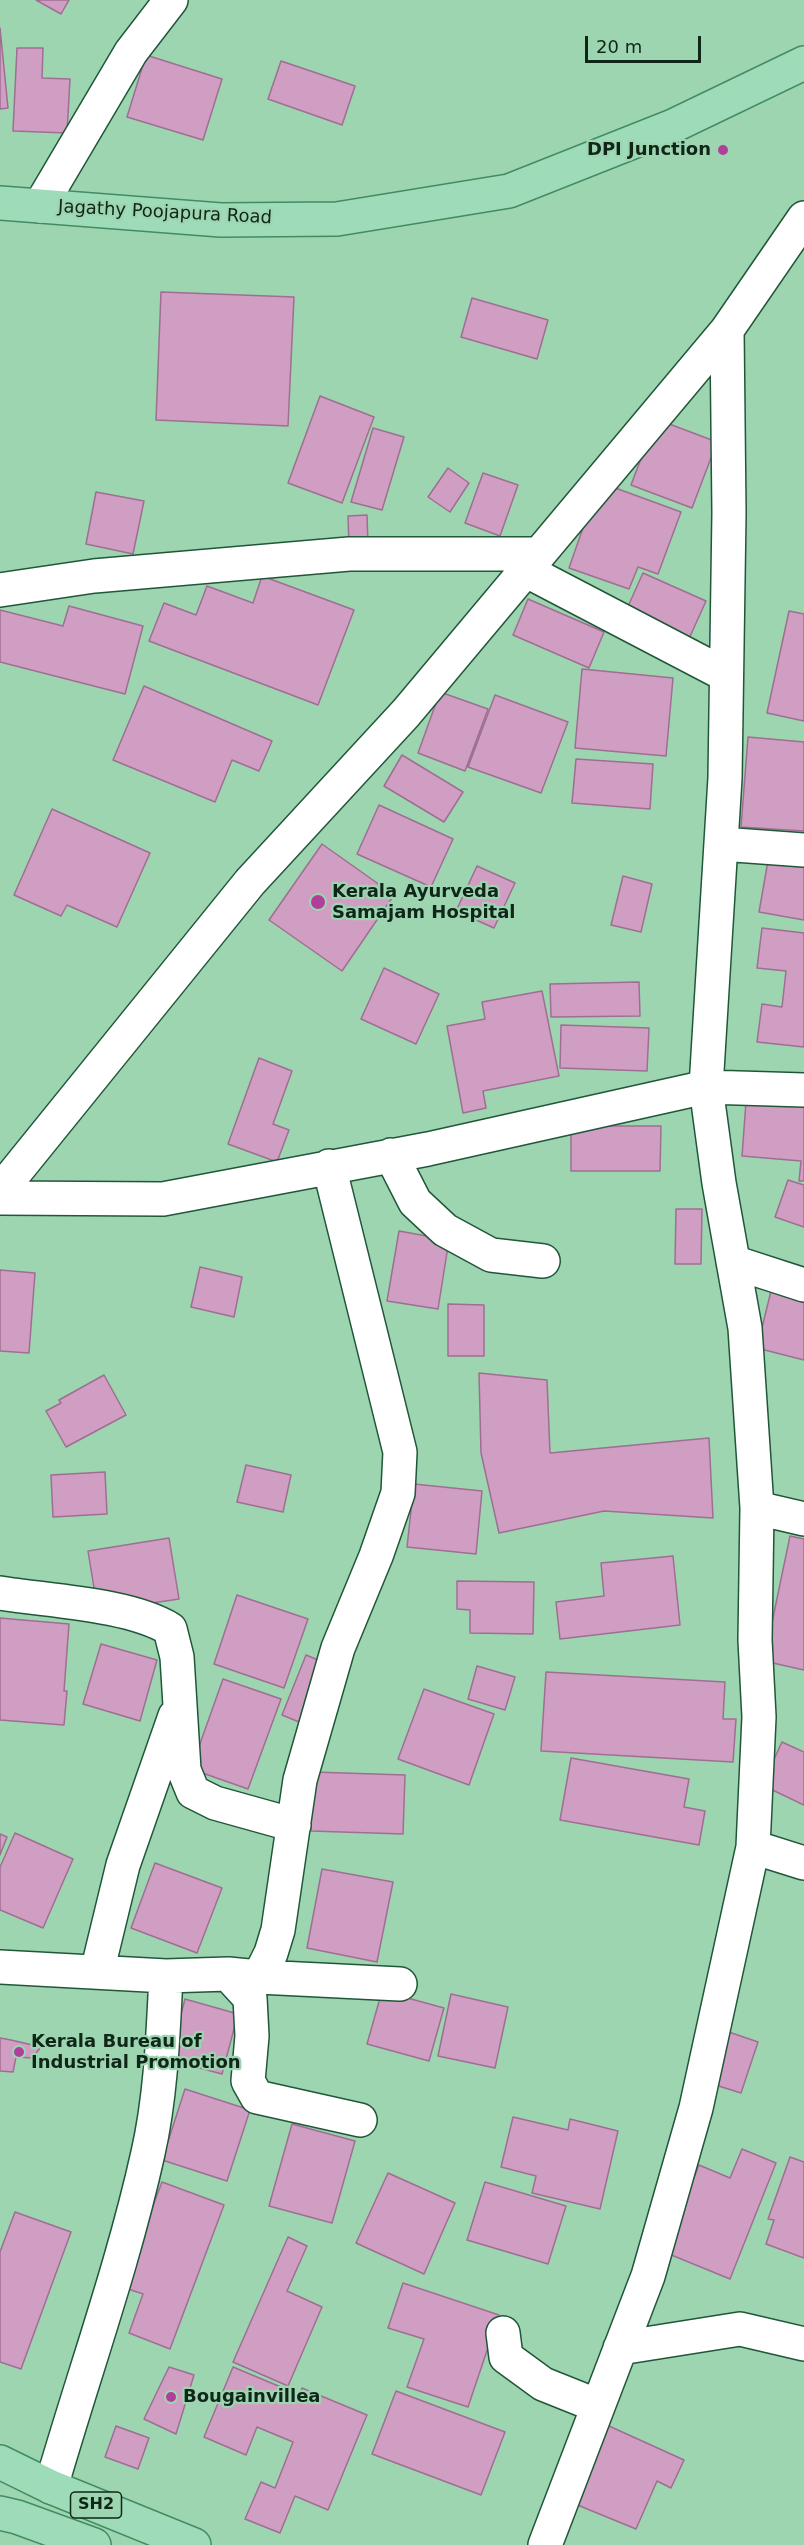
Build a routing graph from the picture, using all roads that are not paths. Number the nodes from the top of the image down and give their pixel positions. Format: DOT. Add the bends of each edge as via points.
graph roads {
  1 [pos="171,0"];
  2 [pos="804,63"];
  3 [pos="0,203"];
  4 [pos="40,206"];
  5 [pos="804,218"];
  6 [pos="727,330"];
  7 [pos="531,562"];
  8 [pos="0,590"];
  9 [pos="726,675"];
  10 [pos="721,844"];
  11 [pos="804,850"];
  12 [pos="706,1087"];
  13 [pos="804,1089"];
  14 [pos="391,1155"];
  15 [pos="329,1166"];
  16 [pos="0,1191"];
  17 [pos="0,1198"];
  18 [pos="543,1261"];
  19 [pos="733,1262"];
  20 [pos="804,1285"];
  21 [pos="757,1508"];
  22 [pos="804,1519"];
  23 [pos="0,1593"];
  24 [pos="179,1703"];
  25 [pos="294,1825"];
  26 [pos="753,1847"];
  27 [pos="804,1863"];
  28 [pos="0,1967"];
  29 [pos="97,1972"];
  30 [pos="166,1976"];
  31 [pos="244,1976"];
  32 [pos="400,1983"];
  33 [pos="360,2120"];
  34 [pos="503,2333"];
  35 [pos="804,2344"];
  36 [pos="620,2348"];
  37 [pos="598,2406"];
  38 [pos="0,2462"];
  39 [pos="51,2487"];
  40 [pos="0,2513"];
  41 [pos="94,2545"];
  42 [pos="194,2545"];
  43 [pos="545,2545"];
  1 -- 4 [label="street" via="131,52"];
  2 -- 4 [label="main road, Jagathy Poojapura Road" via="673,126 509,191 337,219 221,220"];
  3 -- 4 [label="main road, Jagathy Poojapura Road"];
  5 -- 6 [label="street"];
  6 -- 7 [label="street"];
  6 -- 9 [label="street"];
  7 -- 8 [label="street" via="349,554 94,576"];
  7 -- 9 [label="street"];
  7 -- 16 [label="street" via="406,713 250,882"];
  9 -- 10 [label="street"];
  10 -- 11 [label="street"];
  10 -- 12 [label="street"];
  12 -- 13 [label="street"];
  12 -- 14 [label="street"];
  12 -- 19 [label="street"];
  14 -- 15 [label="street"];
  14 -- 18 [label="street" via="415,1202 445,1230 491,1255"];
  15 -- 17 [label="street" via="163,1199"];
  15 -- 25 [label="street" via="400,1452 399,1483 376,1556 338,1648 300,1780"];
  19 -- 20 [label="street"];
  19 -- 21 [label="street" via="745,1328"];
  21 -- 22 [label="street"];
  21 -- 26 [label="street" via="759,1717"];
  23 -- 24 [label="street" via="156,1620 170,1629 177,1657"];
  24 -- 25 [label="street" via="184,1770 193,1792 215,1803"];
  24 -- 29 [label="street" via="123,1865"];
  25 -- 31 [label="street" via="271,1953"];
  26 -- 27 [label="street"];
  26 -- 36 [label="street" via="696,2108 648,2276"];
  28 -- 29 [label="street"];
  29 -- 30 [label="street"];
  30 -- 31 [label="street"];
  30 -- 39 [label="street" via="162,2052 149,2151"];
  31 -- 32 [label="street"];
  31 -- 33 [label="street" via="250,1998 252,2036 248,2081 257,2097"];
  34 -- 37 [label="street" via="506,2357 543,2384"];
  35 -- 36 [label="street" via="740,2329"];
  36 -- 37 [label="street"];
  37 -- 43 [label="street"];
  38 -- 39 [label="main road, SH2"];
  39 -- 42 [label="main road, SH2"];
  40 -- 41 [label="main road"];
}
